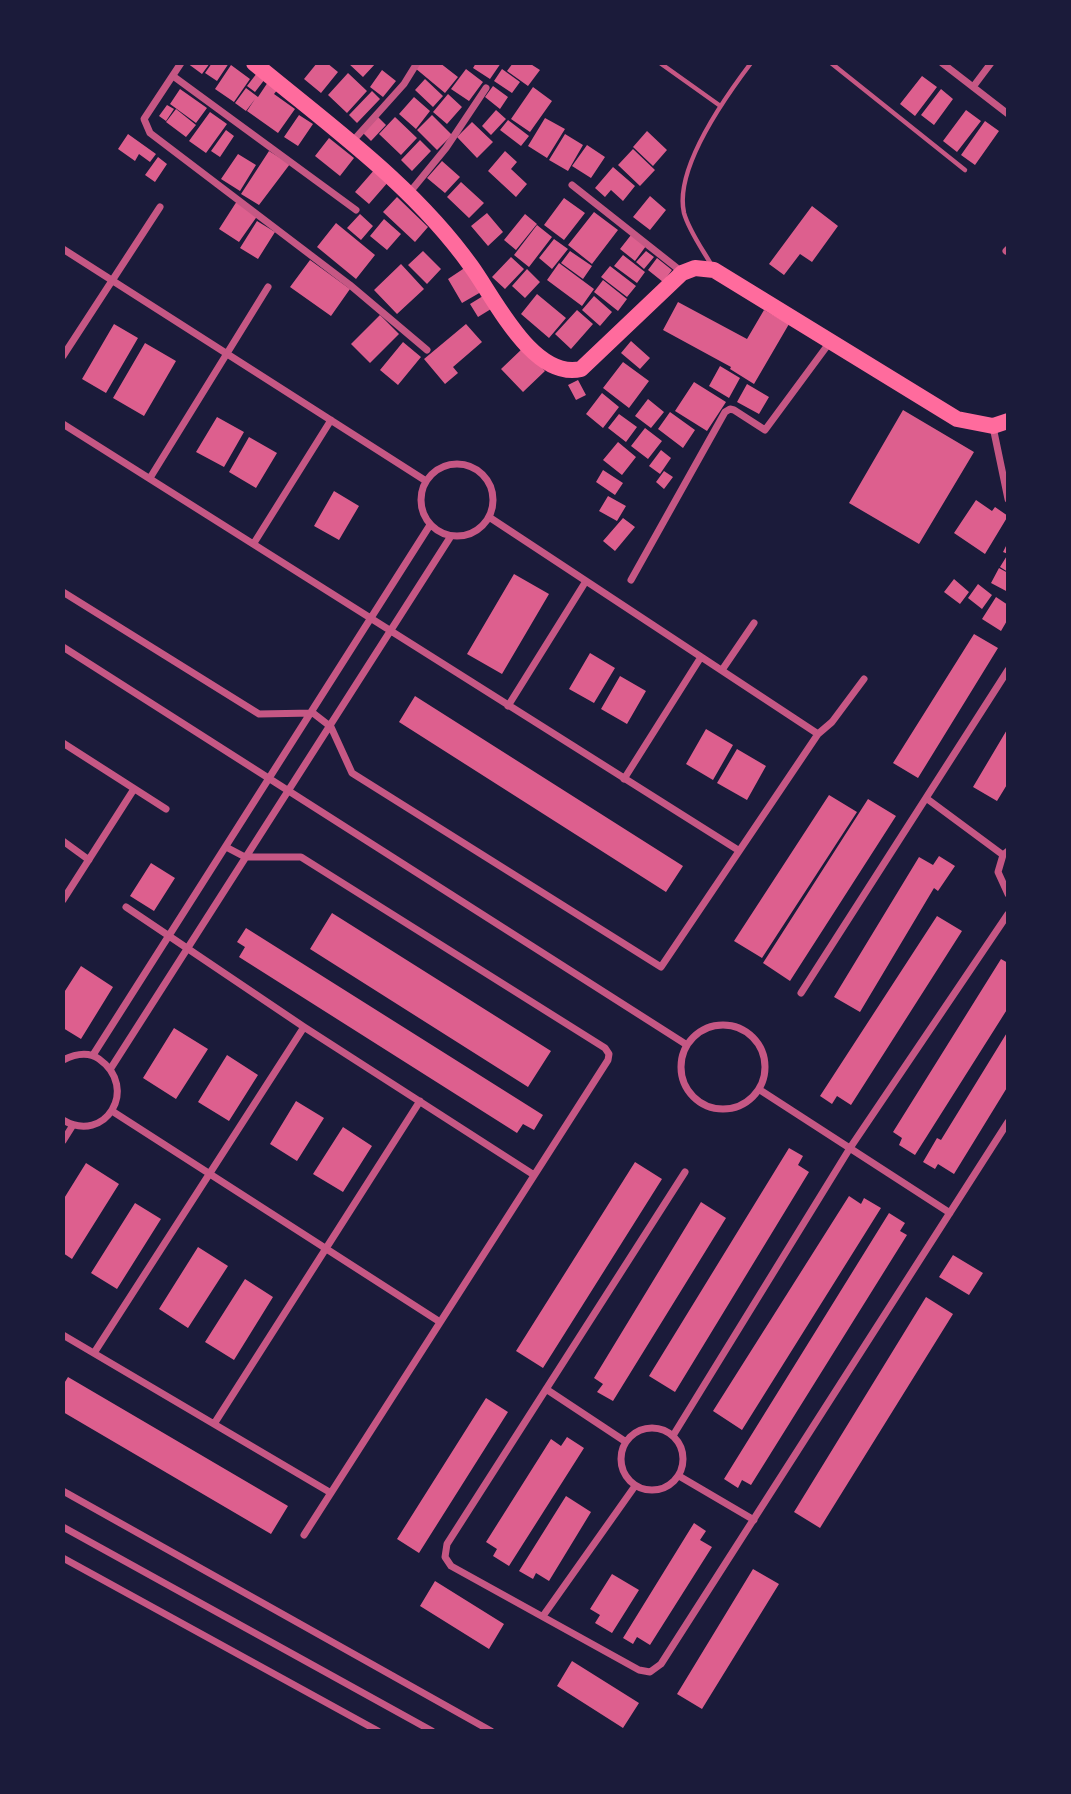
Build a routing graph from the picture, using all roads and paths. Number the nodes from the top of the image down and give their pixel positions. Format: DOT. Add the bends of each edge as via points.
graph roads {
  1 [pos="181,63"];
  2 [pos="254,63"];
  3 [pos="417,63"];
  4 [pos="660,63"];
  5 [pos="751,63"];
  6 [pos="831,63"];
  7 [pos="943,63"];
  8 [pos="991,63"];
  9 [pos="173,76"];
  10 [pos="973,87"];
  11 [pos="486,88"];
  12 [pos="719,105"];
  13 [pos="1008,114"];
  14 [pos="351,143"];
  15 [pos="965,170"];
  16 [pos="572,185"];
  17 [pos="410,192"];
  18 [pos="160,207"];
  19 [pos="356,210"];
  20 [pos="63,249"];
  21 [pos="714,270"];
  22 [pos="682,272"];
  23 [pos="113,281"];
  24 [pos="268,287"];
  25 [pos="830,342"];
  26 [pos="427,350"];
  27 [pos="225,355"];
  28 [pos="63,356"];
  29 [pos="331,420"];
  30 [pos="63,424"];
  31 [pos="1001,424"];
  32 [pos="149,478"];
  33 [pos="426,481"];
  34 [pos="1008,499"];
  35 [pos="489,517"];
  36 [pos="430,525"];
  37 [pos="451,536"];
  38 [pos="254,543"];
  39 [pos="631,580"];
  40 [pos="586,581"];
  41 [pos="63,592"];
  42 [pos="371,618"];
  43 [pos="754,623"];
  44 [pos="390,631"];
  45 [pos="63,647"];
  46 [pos="701,657"];
  47 [pos="722,670"];
  48 [pos="1008,670"];
  49 [pos="864,679"];
  50 [pos="508,706"];
  51 [pos="313,713"];
  52 [pos="331,727"];
  53 [pos="818,734"];
  54 [pos="63,743"];
  55 [pos="270,777"];
  56 [pos="624,779"];
  57 [pos="134,789"];
  58 [pos="289,790"];
  59 [pos="926,798"];
  60 [pos="166,809"];
  61 [pos="63,841"];
  62 [pos="226,847"];
  63 [pos="738,850"];
  64 [pos="1006,853"];
  65 [pos="245,858"];
  66 [pos="89,860"];
  67 [pos="1008,894"];
  68 [pos="63,900"];
  69 [pos="126,907"];
  70 [pos="1008,914"];
  71 [pos="170,936"];
  72 [pos="188,949"];
  73 [pos="801,993"];
  74 [pos="304,1027"];
  75 [pos="687,1045"];
  76 [pos="93,1055"];
  77 [pos="63,1060"];
  78 [pos="111,1068"];
  79 [pos="760,1090"];
  80 [pos="420,1101"];
  81 [pos="112,1111"];
  82 [pos="63,1119"];
  83 [pos="1008,1122"];
  84 [pos="73,1125"];
  85 [pos="63,1141"];
  86 [pos="850,1148"];
  87 [pos="685,1172"];
  88 [pos="209,1173"];
  89 [pos="534,1175"];
  90 [pos="950,1213"];
  91 [pos="326,1249"];
  92 [pos="440,1322"];
  93 [pos="63,1335"];
  94 [pos="94,1353"];
  95 [pos="546,1389"];
  96 [pos="214,1424"];
  97 [pos="674,1434"];
  98 [pos="626,1442"];
  99 [pos="679,1476"];
  100 [pos="635,1486"];
  101 [pos="63,1491"];
  102 [pos="331,1493"];
  103 [pos="754,1520"];
  104 [pos="63,1527"];
  105 [pos="304,1535"];
  106 [pos="63,1558"];
  107 [pos="543,1616"];
  108 [pos="378,1731"];
  109 [pos="432,1731"];
  110 [pos="491,1731"];
  1 -- 9 [label="street"];
  2 -- 14 [label="main road"];
  3 -- 14 [label="street" via="404,85"];
  4 -- 12 [label="lane"];
  5 -- 12 [label="lane"];
  6 -- 15 [label="lane"];
  7 -- 10 [label="street"];
  8 -- 10 [label="street"];
  9 -- 19 [label="street"];
  9 -- 26 [label="street" via="144,119 150,133 350,285"];
  10 -- 13 [label="street"];
  11 -- 17 [label="street" via="446,149"];
  12 -- 21 [label="lane" via="688,175 684,212"];
  14 -- 17 [label="main road"];
  16 -- 22 [label="street"];
  17 -- 22 [label="main road" via="524,340 548,365 567,372 581,369"];
  18 -- 23 [label="street"];
  20 -- 23 [label="street"];
  21 -- 22 [label="main road"];
  21 -- 25 [label="main road"];
  23 -- 27 [label="street"];
  23 -- 28 [label="street"];
  24 -- 27 [label="street"];
  25 -- 31 [label="main road" via="957,419"];
  25 -- 39 [label="street" via="765,430 730,409 725,412"];
  27 -- 29 [label="street"];
  27 -- 32 [label="street"];
  29 -- 33 [label="street"];
  29 -- 38 [label="street"];
  30 -- 32 [label="street"];
  31 -- 34 [label="street"];
  32 -- 38 [label="street"];
  33 -- 35 [label="street" via="452,464 475,469 491,486"];
  33 -- 36 [label="street" via="422,503"];
  35 -- 37 [label="street" via="473,532"];
  35 -- 40 [label="street"];
  36 -- 37 [label="street"];
  36 -- 42 [label="street"];
  37 -- 44 [label="street"];
  38 -- 42 [label="street"];
  40 -- 46 [label="street"];
  40 -- 50 [label="street"];
  41 -- 51 [label="street" via="259,714"];
  42 -- 44 [label="street"];
  42 -- 51 [label="street"];
  43 -- 47 [label="street"];
  44 -- 50 [label="street"];
  44 -- 52 [label="street"];
  45 -- 55 [label="street"];
  46 -- 47 [label="street"];
  46 -- 56 [label="street"];
  47 -- 53 [label="street"];
  48 -- 59 [label="street"];
  49 -- 53 [label="street"];
  50 -- 56 [label="street"];
  51 -- 52 [label="street"];
  51 -- 55 [label="street"];
  52 -- 58 [label="street"];
  52 -- 63 [label="street" via="352,774 661,967"];
  53 -- 63 [label="street"];
  54 -- 57 [label="street"];
  55 -- 58 [label="street"];
  55 -- 62 [label="street"];
  56 -- 63 [label="street"];
  57 -- 60 [label="street"];
  57 -- 66 [label="street"];
  58 -- 65 [label="street"];
  58 -- 75 [label="street"];
  59 -- 64 [label="street"];
  59 -- 73 [label="street"];
  61 -- 66 [label="street"];
  62 -- 65 [label="street"];
  62 -- 71 [label="street"];
  64 -- 67 [label="street" via="998,872"];
  65 -- 72 [label="street"];
  65 -- 89 [label="street" via="301,858 605,1048 608,1060"];
  66 -- 68 [label="street"];
  69 -- 71 [label="street"];
  70 -- 86 [label="street"];
  71 -- 72 [label="street"];
  71 -- 76 [label="street"];
  72 -- 74 [label="street"];
  72 -- 78 [label="street"];
  74 -- 80 [label="street"];
  74 -- 88 [label="street"];
  75 -- 79 [label="street" via="683,1077 686,1088 701,1104 722,1110 744,1105"];
  75 -- 79 [label="street" via="703,1030 725,1024 746,1031 761,1047 764,1058"];
  76 -- 77 [label="street" via="74,1054"];
  76 -- 78 [label="street"];
  78 -- 81 [label="street" via="118,1081"];
  79 -- 86 [label="street"];
  80 -- 89 [label="street"];
  80 -- 91 [label="street"];
  81 -- 84 [label="street" via="88,1126"];
  81 -- 88 [label="street"];
  82 -- 84 [label="street"];
  83 -- 90 [label="street"];
  84 -- 85 [label="street"];
  86 -- 90 [label="street"];
  86 -- 97 [label="street"];
  87 -- 95 [label="street"];
  88 -- 91 [label="street"];
  88 -- 94 [label="street"];
  89 -- 92 [label="street"];
  90 -- 103 [label="street"];
  91 -- 92 [label="street"];
  91 -- 96 [label="street"];
  92 -- 102 [label="street"];
  93 -- 94 [label="street"];
  94 -- 96 [label="street"];
  95 -- 98 [label="street"];
  95 -- 107 [label="street" via="447,1545 445,1557 451,1566"];
  96 -- 102 [label="street"];
  97 -- 98 [label="street" via="654,1427 638,1431"];
  97 -- 99 [label="street" via="684,1461"];
  98 -- 100 [label="street" via="620,1458 624,1474"];
  99 -- 100 [label="street" via="667,1488 651,1491"];
  99 -- 103 [label="street"];
  100 -- 107 [label="street"];
  101 -- 110 [label="street"];
  102 -- 105 [label="street"];
  103 -- 107 [label="street" via="662,1664 650,1672"];
  104 -- 109 [label="street"];
  106 -- 108 [label="street"];
}
